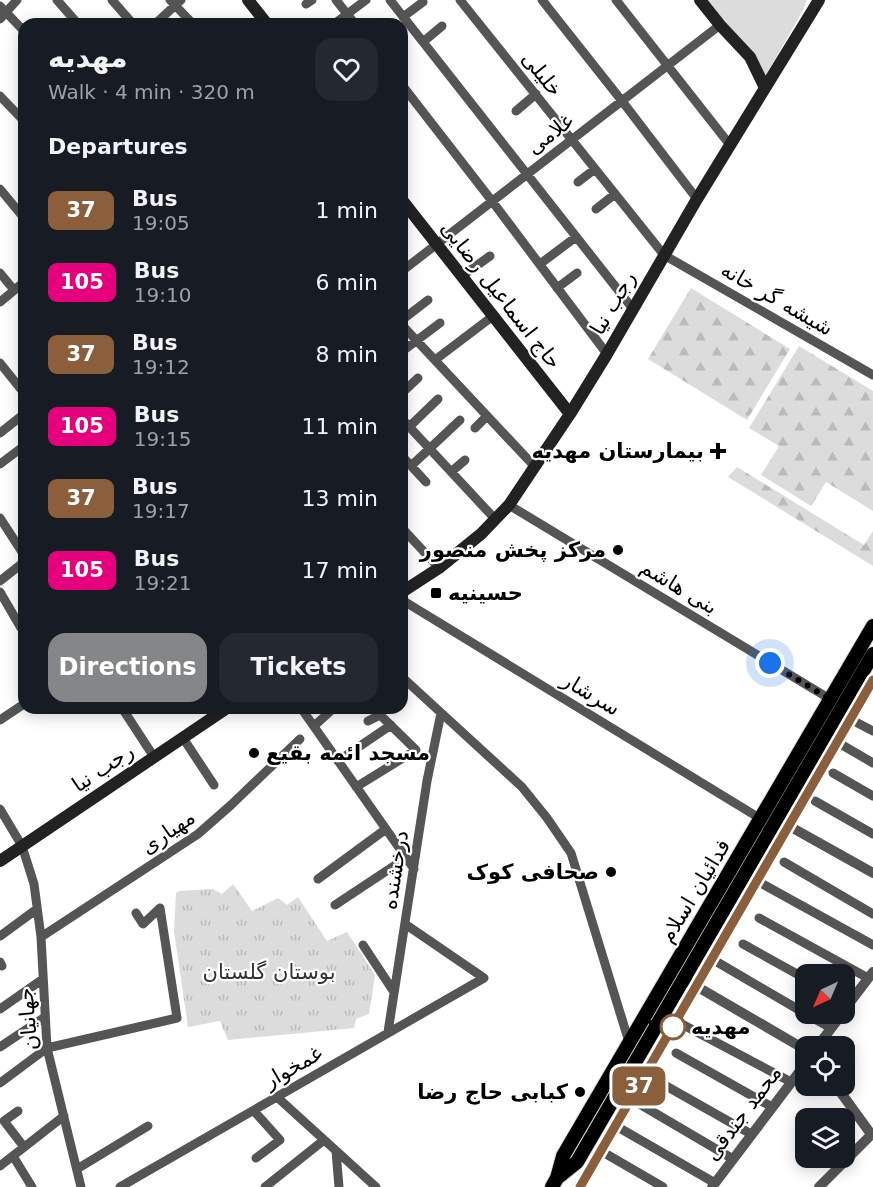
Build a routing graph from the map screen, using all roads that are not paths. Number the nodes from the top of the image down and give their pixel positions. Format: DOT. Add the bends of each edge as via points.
graph roads {
  1 [pos="17,0"];
  2 [pos="57,0"];
  3 [pos="112,0"];
  4 [pos="248,0"];
  5 [pos="336,0"];
  6 [pos="366,0"];
  7 [pos="390,0"];
  8 [pos="460,0"];
  9 [pos="542,0"];
  10 [pos="616,0"];
  11 [pos="700,0"];
  12 [pos="819,0"];
  13 [pos="176,2"];
  14 [pos="423,2"];
  15 [pos="2,12"];
  16 [pos="347,14"];
  17 [pos="404,17"];
  18 [pos="73,18"];
  19 [pos="128,18"];
  20 [pos="161,18"];
  21 [pos="188,18"];
  22 [pos="262,18"];
  23 [pos="342,18"];
  24 [pos="350,18"];
  25 [pos="408,22"];
  26 [pos="720,25"];
  27 [pos="442,26"];
  28 [pos="18,27"];
  29 [pos="423,42"];
  30 [pos="668,66"];
  31 [pos="765,88"];
  32 [pos="408,93"];
  33 [pos="536,94"];
  34 [pos="0,96"];
  35 [pos="622,101"];
  36 [pos="516,111"];
  37 [pos="18,115"];
  38 [pos="572,140"];
  39 [pos="730,145"];
  40 [pos="595,169"];
  41 [pos="527,174"];
  42 [pos="578,182"];
  43 [pos="0,189"];
  44 [pos="615,195"];
  45 [pos="697,199"];
  46 [pos="492,201"];
  47 [pos="408,208"];
  48 [pos="596,209"];
  49 [pos="18,211"];
  50 [pos="576,237"];
  51 [pos="436,245"];
  52 [pos="664,255"];
  53 [pos="490,256"];
  54 [pos="540,264"];
  55 [pos="408,265"];
  56 [pos="0,273"];
  57 [pos="577,273"];
  58 [pos="462,276"];
  59 [pos="18,286"];
  60 [pos="18,288"];
  61 [pos="557,288"];
  62 [pos="428,300"];
  63 [pos="0,302"];
  64 [pos="633,309"];
  65 [pos="408,315"];
  66 [pos="493,316"];
  67 [pos="440,323"];
  68 [pos="408,331"];
  69 [pos="417,341"];
  70 [pos="408,347"];
  71 [pos="607,354"];
  72 [pos="435,360"];
  73 [pos="0,363"];
  74 [pos="873,375"];
  75 [pos="418,378"];
  76 [pos="18,386"];
  77 [pos="408,387"];
  78 [pos="483,395"];
  79 [pos="438,399"];
  80 [pos="475,403"];
  81 [pos="570,414"];
  82 [pos="487,416"];
  83 [pos="18,419"];
  84 [pos="460,420"];
  85 [pos="409,427"];
  86 [pos="475,428"];
  87 [pos="0,433"];
  88 [pos="430,449"];
  89 [pos="18,450"];
  90 [pos="465,460"];
  91 [pos="408,463"];
  92 [pos="0,464"];
  93 [pos="411,466"];
  94 [pos="535,467"];
  95 [pos="451,472"];
  96 [pos="426,482"];
  97 [pos="509,505"];
  98 [pos="0,518"];
  99 [pos="495,519"];
  100 [pos="408,534"];
  101 [pos="18,546"];
  102 [pos="18,567"];
  103 [pos="439,568"];
  104 [pos="0,581"];
  105 [pos="408,587"];
  106 [pos="0,592"];
  107 [pos="408,604"];
  108 [pos="18,623"];
  109 [pos="873,626"];
  110 [pos="873,654"];
  111 [pos="408,683"];
  112 [pos="871,687"];
  113 [pos="830,699"];
  114 [pos="18,708"];
  115 [pos="441,713"];
  116 [pos="126,714"];
  117 [pos="213,714"];
  118 [pos="305,714"];
  119 [pos="327,714"];
  120 [pos="375,714"];
  121 [pos="379,714"];
  122 [pos="850,719"];
  123 [pos="0,720"];
  124 [pos="368,721"];
  125 [pos="390,725"];
  126 [pos="314,726"];
  127 [pos="873,731"];
  128 [pos="183,738"];
  129 [pos="300,739"];
  130 [pos="837,742"];
  131 [pos="154,757"];
  132 [pos="338,761"];
  133 [pos="873,763"];
  134 [pos="833,773"];
  135 [pos="214,785"];
  136 [pos="356,787"];
  137 [pos="873,796"];
  138 [pos="815,801"];
  139 [pos="0,809"];
  140 [pos="761,819"];
  141 [pos="789,826"];
  142 [pos="386,829"];
  143 [pos="873,834"];
  144 [pos="22,846"];
  145 [pos="406,858"];
  146 [pos="0,861"];
  147 [pos="784,862"];
  148 [pos="414,869"];
  149 [pos="873,873"];
  150 [pos="318,879"];
  151 [pos="757,880"];
  152 [pos="335,904"];
  153 [pos="37,909"];
  154 [pos="136,913"];
  155 [pos="873,914"];
  156 [pos="759,918"];
  157 [pos="405,924"];
  158 [pos="0,936"];
  159 [pos="41,937"];
  160 [pos="743,944"];
  161 [pos="363,945"];
  162 [pos="873,945"];
  163 [pos="711,960"];
  164 [pos="795,973"];
  165 [pos="871,975"];
  166 [pos="43,979"];
  167 [pos="690,983"];
  168 [pos="394,992"];
  169 [pos="855,994"];
  170 [pos="795,1008"];
  171 [pos="0,1009"];
  172 [pos="45,1017"];
  173 [pos="676,1021"];
  174 [pos="824,1024"];
  175 [pos="834,1024"];
  176 [pos="831,1028"];
  177 [pos="388,1032"];
  178 [pos="825,1036"];
  179 [pos="629,1042"];
  180 [pos="795,1044"];
  181 [pos="0,1047"];
  182 [pos="47,1048"];
  183 [pos="676,1053"];
  184 [pos="645,1074"];
  185 [pos="795,1077"];
  186 [pos="791,1082"];
  187 [pos="0,1083"];
  188 [pos="844,1096"];
  189 [pos="277,1097"];
  190 [pos="631,1099"];
  191 [pos="772,1107"];
  192 [pos="18,1111"];
  193 [pos="254,1111"];
  194 [pos="64,1116"];
  195 [pos="148,1126"];
  196 [pos="616,1126"];
  197 [pos="872,1133"];
  198 [pos="752,1134"];
  199 [pos="324,1140"];
  200 [pos="24,1147"];
  201 [pos="336,1151"];
  202 [pos="601,1151"];
  203 [pos="0,1152"];
  204 [pos="256,1158"];
  205 [pos="733,1159"];
  206 [pos="7,1161"];
  207 [pos="77,1169"];
  208 [pos="555,1183"];
  209 [pos="585,1185"];
  210 [pos="713,1185"];
  211 [pos="33,1187"];
  212 [pos="81,1187"];
  213 [pos="120,1187"];
  214 [pos="265,1187"];
  215 [pos="339,1187"];
  216 [pos="376,1187"];
  217 [pos="663,1187"];
  218 [pos="819,1187"];
  1 -- 15 [label="street"];
  2 -- 18 [label="street"];
  3 -- 19 [label="street"];
  4 -- 22 [label="main road"];
  5 -- 16 [label="street"];
  6 -- 16 [label="street"];
  7 -- 17 [label="street"];
  8 -- 33 [label="street, خلیلی"];
  9 -- 35 [label="street"];
  10 -- 30 [label="street"];
  11 -- 26 [label="main road"];
  12 -- 31 [label="main road, رجب نیا"];
  13 -- 20 [label="street"];
  13 -- 21 [label="street"];
  14 -- 17 [label="street"];
  15 -- 28 [label="street"];
  16 -- 23 [label="street"];
  16 -- 24 [label="street"];
  25 -- 29 [label="street"];
  26 -- 30 [label="street, غلامی"];
  26 -- 31 [label="main road" via="750,57"];
  27 -- 29 [label="street"];
  29 -- 41 [label="street"];
  30 -- 35 [label="street, غلامی"];
  30 -- 39 [label="street"];
  31 -- 39 [label="main road, رجب نیا"];
  32 -- 46 [label="street"];
  33 -- 36 [label="street"];
  33 -- 38 [label="street, خلیلی"];
  34 -- 37 [label="street"];
  35 -- 38 [label="street, غلامی"];
  35 -- 45 [label="street"];
  38 -- 40 [label="street, خلیلی"];
  38 -- 41 [label="street, غلامی"];
  39 -- 45 [label="main road, رجب نیا"];
  40 -- 42 [label="street"];
  40 -- 44 [label="street, خلیلی"];
  41 -- 46 [label="street, غلامی"];
  41 -- 50 [label="street"];
  43 -- 49 [label="street"];
  44 -- 48 [label="street"];
  44 -- 52 [label="street, خلیلی"];
  45 -- 52 [label="main road, رجب نیا"];
  46 -- 51 [label="street, غلامی"];
  46 -- 54 [label="street"];
  47 -- 51 [label="main road, حاج اسماعیل رضایی"];
  50 -- 54 [label="street"];
  50 -- 64 [label="street"];
  51 -- 55 [label="street, غلامی"];
  51 -- 58 [label="main road, حاج اسماعیل رضایی"];
  52 -- 64 [label="main road, رجب نیا"];
  52 -- 74 [label="street, شیشه گر خانه"];
  53 -- 58 [label="street"];
  54 -- 61 [label="street"];
  56 -- 59 [label="street"];
  57 -- 61 [label="street"];
  58 -- 66 [label="main road, حاج اسماعیل رضایی"];
  60 -- 63 [label="street"];
  61 -- 71 [label="street"];
  62 -- 65 [label="street"];
  64 -- 71 [label="main road, رجب نیا"];
  66 -- 72 [label="street"];
  66 -- 81 [label="main road, حاج اسماعیل رضایی"];
  67 -- 69 [label="street"];
  68 -- 69 [label="street"];
  69 -- 70 [label="street"];
  69 -- 72 [label="street"];
  71 -- 81 [label="main road, رجب نیا"];
  72 -- 80 [label="street" via="462,383"];
  73 -- 76 [label="street"];
  75 -- 77 [label="street"];
  78 -- 80 [label="street"];
  79 -- 85 [label="street"];
  80 -- 82 [label="street"];
  81 -- 94 [label="main road, رجب نیا"];
  82 -- 86 [label="street"];
  82 -- 94 [label="street"];
  83 -- 87 [label="street"];
  84 -- 88 [label="street"];
  85 -- 88 [label="street"];
  88 -- 93 [label="street"];
  88 -- 95 [label="street"];
  89 -- 92 [label="street"];
  90 -- 95 [label="street"];
  91 -- 93 [label="street"];
  93 -- 96 [label="street"];
  94 -- 97 [label="main road, رجب نیا"];
  95 -- 99 [label="street"];
  97 -- 99 [label="main road, رجب نیا"];
  97 -- 113 [label="street, بنی هاشم"];
  98 -- 101 [label="street"];
  99 -- 103 [label="main road, رجب نیا"];
  100 -- 103 [label="street"];
  102 -- 104 [label="street"];
  103 -- 105 [label="main road, رجب نیا"];
  106 -- 108 [label="street"];
  107 -- 140 [label="street, سرشار"];
  109 -- 113 [label="main road, فدائیان اسلام"];
  110 -- 167 [label="main road"];
  111 -- 115 [label="street"];
  112 -- 122 [label="street"];
  113 -- 140 [label="main road, فدائیان اسلام"];
  114 -- 123 [label="street"];
  115 -- 148 [label="street, درخشنده"];
  115 -- 179 [label="street" via="522,787 571,853"];
  116 -- 131 [label="street"];
  117 -- 128 [label="main road, رجب نیا"];
  118 -- 126 [label="street"];
  119 -- 126 [label="street"];
  120 -- 124 [label="street"];
  121 -- 125 [label="street"];
  122 -- 127 [label="street"];
  122 -- 130 [label="street"];
  125 -- 132 [label="street"];
  125 -- 136 [label="street" via="416,750"];
  126 -- 132 [label="street"];
  128 -- 131 [label="main road, رجب نیا"];
  128 -- 135 [label="street"];
  129 -- 159 [label="street, مهیاری" via="198,834"];
  130 -- 133 [label="street"];
  130 -- 141 [label="street"];
  131 -- 144 [label="main road, رجب نیا"];
  132 -- 136 [label="street"];
  134 -- 137 [label="street"];
  136 -- 142 [label="street"];
  138 -- 143 [label="street"];
  139 -- 144 [label="street, جهانیان"];
  140 -- 179 [label="main road, فدائیان اسلام"];
  141 -- 149 [label="street"];
  141 -- 151 [label="street"];
  142 -- 145 [label="street"];
  142 -- 150 [label="street"];
  144 -- 146 [label="main road, رجب نیا"];
  144 -- 153 [label="street, جهانیان"];
  145 -- 148 [label="street"];
  145 -- 152 [label="street"];
  147 -- 155 [label="street"];
  148 -- 157 [label="street, درخشنده"];
  151 -- 162 [label="street"];
  151 -- 163 [label="street"];
  153 -- 158 [label="street"];
  153 -- 159 [label="street, جهانیان"];
  154 -- 182 [label="street" via="143,924 160,908 177,1018"];
  156 -- 165 [label="street"];
  157 -- 168 [label="street, درخشنده"];
  157 -- 177 [label="street, غمخوار" via="483,978"];
  159 -- 166 [label="street, جهانیان"];
  160 -- 164 [label="street"];
  161 -- 168 [label="street"];
  163 -- 167 [label="street"];
  163 -- 170 [label="street"];
  165 -- 169 [label="street"];
  166 -- 171 [label="street"];
  166 -- 172 [label="street, جهانیان"];
  167 -- 173 [label="street"];
  167 -- 180 [label="street"];
  167 -- 208 [label="main road" via="577,1162"];
  168 -- 177 [label="street, درخشنده"];
  172 -- 181 [label="street"];
  172 -- 182 [label="street, جهانیان"];
  173 -- 184 [label="street"];
  173 -- 186 [label="street"];
  174 -- 176 [label="street"];
  175 -- 176 [label="street"];
  176 -- 178 [label="street"];
  177 -- 189 [label="street, غمخوار"];
  179 -- 208 [label="main road, فدائیان اسلام" via="563,1156"];
  182 -- 187 [label="street"];
  182 -- 194 [label="street, جهانیان"];
  183 -- 191 [label="street"];
  184 -- 190 [label="street"];
  184 -- 198 [label="street"];
  185 -- 186 [label="street, محمد جندقی"];
  186 -- 191 [label="street, محمد جندقی"];
  188 -- 197 [label="street"];
  189 -- 193 [label="street, غمخوار"];
  189 -- 199 [label="street"];
  190 -- 196 [label="street"];
  190 -- 205 [label="street"];
  191 -- 198 [label="street, محمد جندقی"];
  192 -- 200 [label="street" via="4,1121"];
  193 -- 204 [label="street" via="280,1140"];
  193 -- 213 [label="street, غمخوار"];
  194 -- 200 [label="street"];
  194 -- 207 [label="street, جهانیان"];
  195 -- 207 [label="street"];
  196 -- 202 [label="street"];
  196 -- 210 [label="street"];
  197 -- 218 [label="street"];
  198 -- 205 [label="street, محمد جندقی"];
  199 -- 201 [label="street"];
  199 -- 214 [label="street"];
  200 -- 206 [label="street"];
  201 -- 215 [label="street"];
  201 -- 216 [label="street"];
  202 -- 209 [label="street"];
  202 -- 217 [label="street"];
  203 -- 206 [label="street"];
  205 -- 210 [label="street, محمد جندقی"];
  206 -- 211 [label="street"];
  207 -- 212 [label="street, جهانیان"];
}
